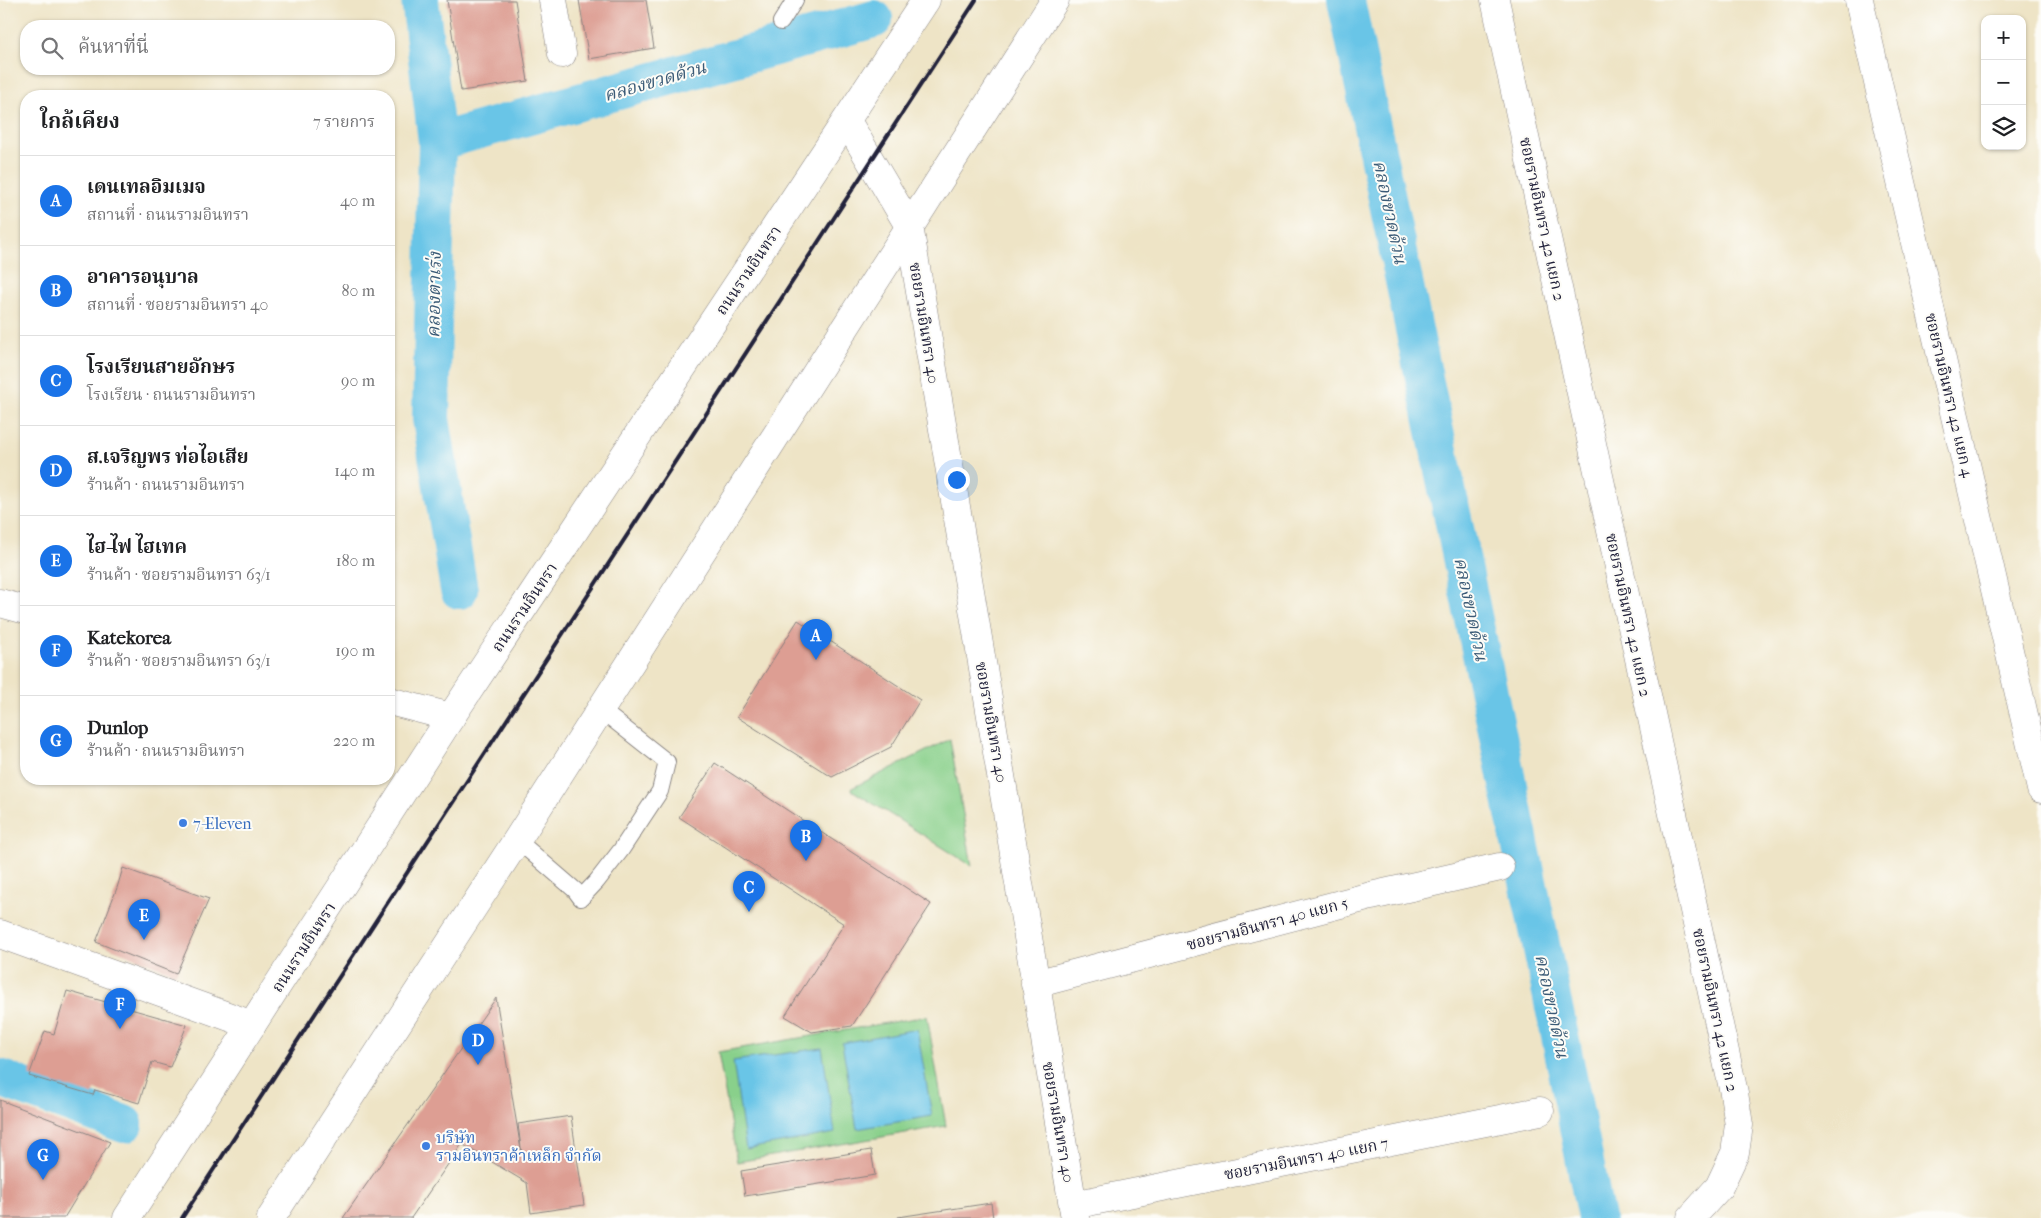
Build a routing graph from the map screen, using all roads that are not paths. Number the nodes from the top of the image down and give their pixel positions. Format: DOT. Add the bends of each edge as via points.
graph roads {
  1 [pos="553,0"];
  2 [pos="795,0"];
  3 [pos="926,0"];
  4 [pos="1055,0"];
  5 [pos="1495,0"];
  6 [pos="1859,0"];
  7 [pos="781,22"];
  8 [pos="562,54"];
  9 [pos="847,121"];
  10 [pos="909,226"];
  11 [pos="0,603"];
  12 [pos="20,608"];
  13 [pos="395,703"];
  14 [pos="601,710"];
  15 [pos="451,717"];
  16 [pos="2041,789"];
  17 [pos="518,840"];
  18 [pos="1500,867"];
  19 [pos="0,934"];
  20 [pos="1035,984"];
  21 [pos="252,1026"];
  22 [pos="1540,1111"];
  23 [pos="1074,1212"];
  24 [pos="127,1218"];
  25 [pos="271,1218"];
  26 [pos="1692,1218"];
  1 -- 8 [label="street"];
  2 -- 7 [label="lane"];
  3 -- 9 [label="street, ถนนรามอินทรา"];
  4 -- 10 [label="street"];
  5 -- 26 [label="street, ซอยรามอินทรา 42 แยก 2" via="1734,1093 1739,1126 1735,1153 1720,1187"];
  6 -- 16 [label="street, ซอยรามอินทรา 42 แยก 4"];
  9 -- 10 [label="street"];
  9 -- 15 [label="street, ถนนรามอินทรา"];
  10 -- 14 [label="street"];
  10 -- 20 [label="street, ซอยรามอินทรา 40"];
  11 -- 12 [label="street"];
  13 -- 15 [label="street"];
  14 -- 17 [label="street"];
  14 -- 17 [label="lane" via="667,762 660,791 597,882 581,898"];
  15 -- 21 [label="street, ถนนรามอินทรา"];
  17 -- 25 [label="street"];
  18 -- 20 [label="street, ซอยรามอินทรา 40 แยก 5" via="1371,896"];
  19 -- 21 [label="street"];
  20 -- 23 [label="street, ซอยรามอินทรา 40"];
  21 -- 24 [label="street, ถนนรามอินทรา"];
  22 -- 23 [label="street, ซอยรามอินทรา 40 แยก 7"];
}
